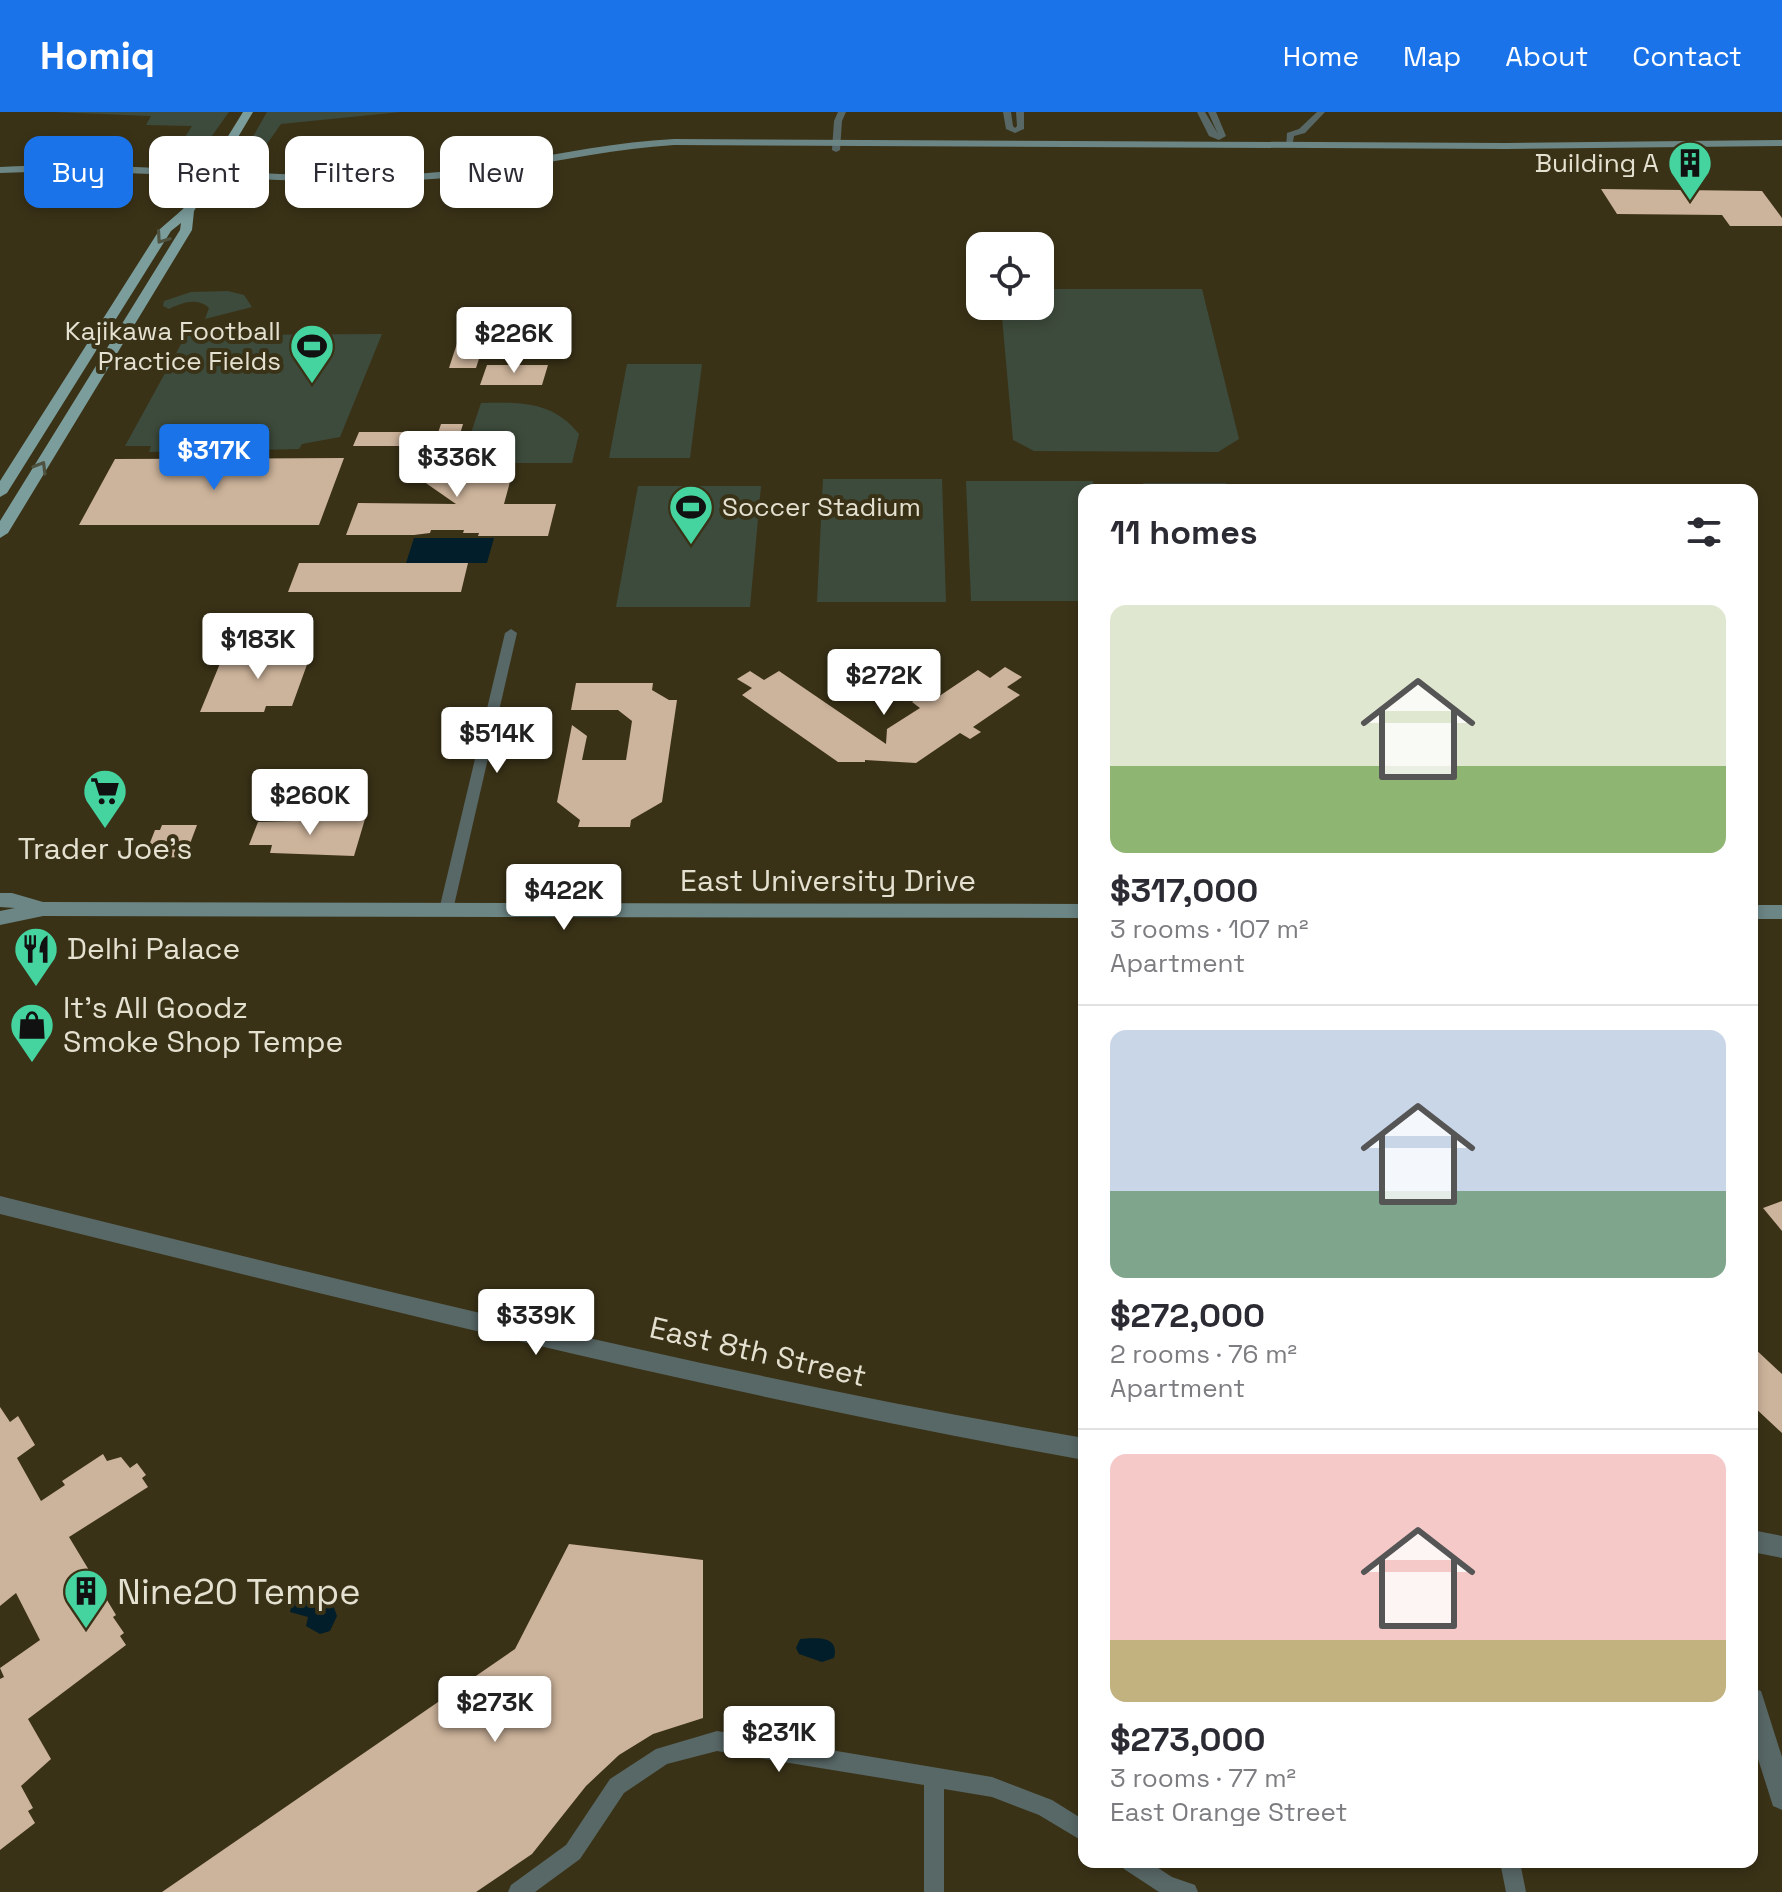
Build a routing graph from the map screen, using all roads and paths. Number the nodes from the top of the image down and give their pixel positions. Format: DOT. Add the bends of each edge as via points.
graph roads {
  1 [pos="842,112"];
  2 [pos="1007,112"];
  3 [pos="1020,112"];
  4 [pos="1201,112"];
  5 [pos="1212,112"];
  6 [pos="1321,112"];
  7 [pos="248,113"];
  8 [pos="234,136"];
  9 [pos="1015,138"];
  10 [pos="1782,143"];
  11 [pos="1220,145"];
  12 [pos="1289,145"];
  13 [pos="836,146"];
  14 [pos="1782,149"];
  15 [pos="0,170"];
  16 [pos="149,173"];
  17 [pos="149,176"];
  18 [pos="0,177"];
  19 [pos="269,179"];
  20 [pos="190,208"];
  21 [pos="188,211"];
  22 [pos="0,493"];
  23 [pos="0,533"];
  24 [pos="511,633"];
  25 [pos="0,900"];
  26 [pos="43,909"];
  27 [pos="446,910"];
  28 [pos="1078,911"];
  29 [pos="1758,912"];
  30 [pos="1782,912"];
  31 [pos="0,918"];
  32 [pos="0,1205"];
  33 [pos="1078,1448"];
  34 [pos="1758,1542"];
  35 [pos="1782,1547"];
  36 [pos="1758,1719"];
  37 [pos="934,1778"];
  38 [pos="1782,1797"];
  39 [pos="1078,1828"];
  40 [pos="1140,1868"];
  41 [pos="1511,1868"];
  42 [pos="518,1892"];
  43 [pos="934,1892"];
  44 [pos="1188,1892"];
  45 [pos="1516,1892"];
  1 -- 13 [label="street"];
  2 -- 9 [label="street"];
  3 -- 9 [label="street"];
  4 -- 11 [label="street"];
  5 -- 11 [label="street" via="1223,134"];
  6 -- 12 [label="street" via="1290,135"];
  7 -- 8 [label="main road"];
  9 -- 11 [label="main road"];
  9 -- 13 [label="main road"];
  10 -- 12 [label="main road"];
  11 -- 12 [label="main road"];
  11 -- 13 [label="main road"];
  11 -- 14 [label="main road" via="1550,153"];
  13 -- 19 [label="main road" via="640,150 408,185"];
  15 -- 16 [label="main road"];
  17 -- 18 [label="main road"];
  20 -- 21 [label="main road"];
  21 -- 22 [label="main road, one-way" via="166,229"];
  23 -- 21 [label="main road, one-way" via="186,230"];
  24 -- 27 [label="street"];
  25 -- 26 [label="main road, East University Drive"];
  26 -- 27 [label="main road, East University Drive"];
  26 -- 31 [label="main road, East University Drive"];
  27 -- 28 [label="main road, East University Drive"];
  29 -- 30 [label="main road"];
  32 -- 33 [label="street, East 8th Street" via="371,1297 878,1412"];
  34 -- 35 [label="street"];
  36 -- 38 [label="street"];
  37 -- 39 [label="street" via="992,1787 1045,1807"];
  37 -- 42 [label="street" via="717,1741 663,1756 617,1786 573,1852"];
  37 -- 43 [label="street"];
  40 -- 44 [label="street"];
  41 -- 45 [label="street"];
}
